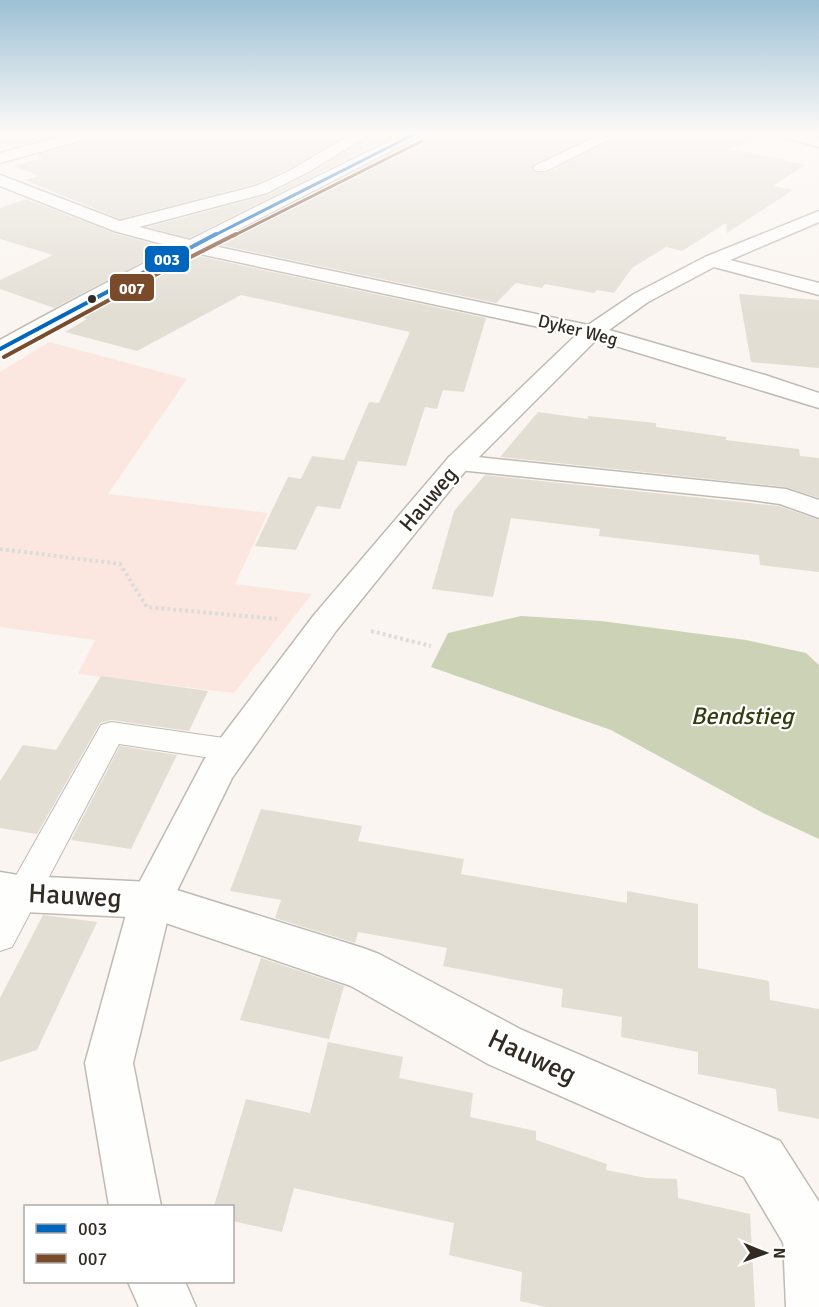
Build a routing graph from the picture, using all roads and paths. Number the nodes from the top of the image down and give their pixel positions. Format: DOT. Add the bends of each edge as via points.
graph roads {
  1 [pos="36,194"];
  2 [pos="248,194"];
  3 [pos="296,194"];
  4 [pos="185,210"];
  5 [pos="819,216"];
  6 [pos="246,219"];
  7 [pos="120,227"];
  8 [pos="192,246"];
  9 [pos="712,261"];
  10 [pos="819,289"];
  11 [pos="592,332"];
  12 [pos="0,349"];
  13 [pos="819,402"];
  14 [pos="458,464"];
  15 [pos="819,510"];
  16 [pos="0,549"];
  17 [pos="325,623"];
  18 [pos="431,646"];
  19 [pos="231,750"];
  20 [pos="12,892"];
  21 [pos="151,900"];
  22 [pos="0,936"];
  23 [pos="135,1205"];
  24 [pos="157,1283"];
  25 [pos="168,1307"];
  26 [pos="814,1307"];
  1 -- 7 [label="street, Dyker Weg"];
  2 -- 4 [label="street"];
  3 -- 6 [label="street"];
  4 -- 6 [label="street"];
  4 -- 7 [label="street"];
  5 -- 9 [label="street, Hauweg"];
  6 -- 8 [label="street"];
  7 -- 8 [label="street, Dyker Weg"];
  8 -- 11 [label="street, Dyker Weg"];
  8 -- 12 [label="street"];
  9 -- 10 [label="street"];
  9 -- 11 [label="street, Hauweg" via="641,298"];
  11 -- 13 [label="street, Dyker Weg"];
  11 -- 14 [label="street, Hauweg"];
  14 -- 15 [label="street" via="763,493 786,496"];
  14 -- 17 [label="street, Hauweg"];
  16 -- 17 [label="path" via="120,564 147,607"];
  17 -- 18 [label="path"];
  17 -- 19 [label="street, Hauweg"];
  19 -- 20 [label="lane" via="111,732"];
  19 -- 21 [label="street, Hauweg"];
  20 -- 21 [label="street, Hauweg"];
  20 -- 22 [label="lane"];
  21 -- 23 [label="street, Hauweg" via="109,1063"];
  21 -- 26 [label="street, Hauweg" via="363,969 505,1047 762,1159 810,1237"];
  24 -- 25 [label="street"];
}
